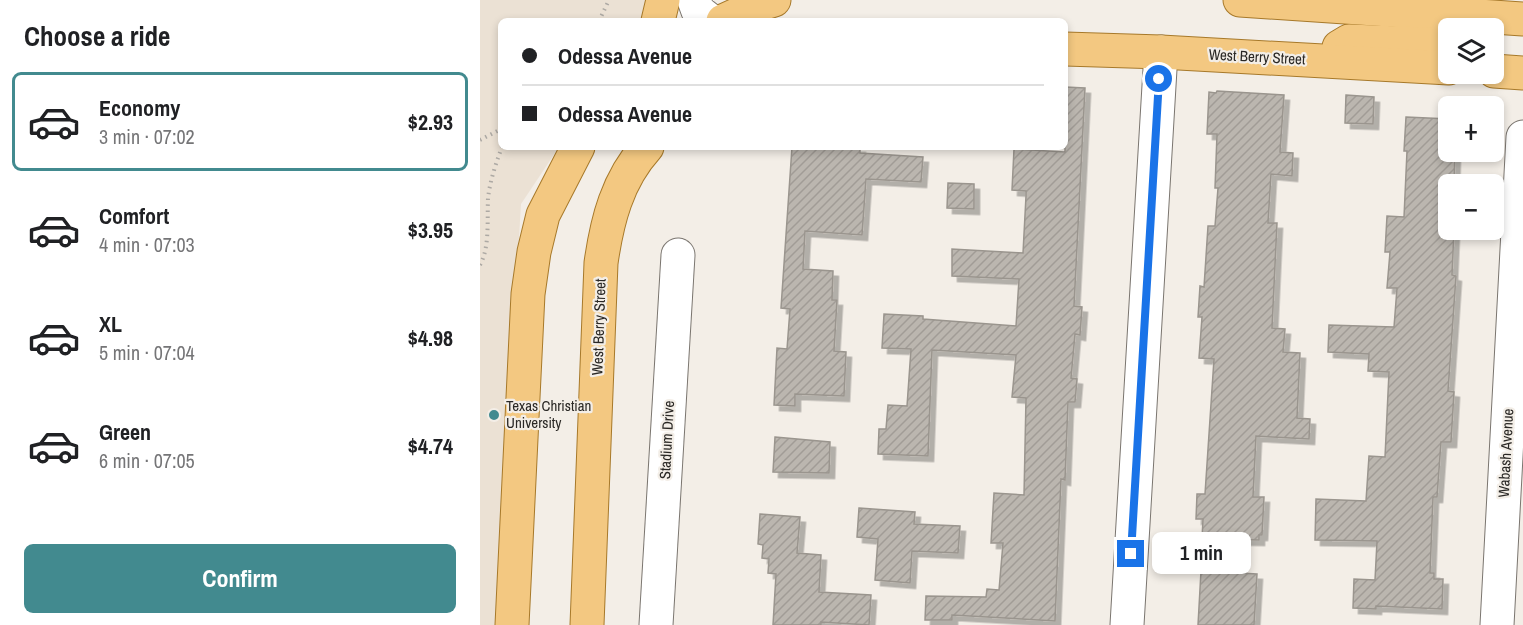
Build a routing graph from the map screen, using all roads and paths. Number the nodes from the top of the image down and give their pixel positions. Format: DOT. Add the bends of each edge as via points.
graph roads {
  1 [pos="609,0"];
  2 [pos="663,0"];
  3 [pos="694,0"];
  4 [pos="713,0"];
  5 [pos="774,0"];
  6 [pos="1240,0"];
  7 [pos="600,18"];
  8 [pos="659,18"];
  9 [pos="707,18"];
  10 [pos="716,18"];
  11 [pos="730,18"];
  12 [pos="1511,19"];
  13 [pos="1438,45"];
  14 [pos="1068,49"];
  15 [pos="1161,52"];
  16 [pos="1314,61"];
  17 [pos="1438,68"];
  18 [pos="1504,72"];
  19 [pos="1523,73"];
  20 [pos="498,131"];
  21 [pos="1523,137"];
  22 [pos="480,140"];
  23 [pos="500,150"];
  24 [pos="576,150"];
  25 [pos="644,150"];
  26 [pos="678,255"];
  27 [pos="480,265"];
  28 [pos="512,625"];
  29 [pos="587,625"];
  30 [pos="656,625"];
  31 [pos="1127,625"];
  32 [pos="1497,625"];
  1 -- 7 [label="path"];
  2 -- 8 [label="main road"];
  3 -- 9 [label="street" via="698,11"];
  4 -- 10 [label="street"];
  5 -- 11 [label="main road"];
  6 -- 12 [label="main road"];
  13 -- 16 [label="main road" via="1349,41"];
  14 -- 15 [label="main road, West Berry Street"];
  15 -- 16 [label="main road, West Berry Street"];
  15 -- 31 [label="street"];
  16 -- 17 [label="main road, West Berry Street"];
  18 -- 19 [label="main road"];
  20 -- 22 [label="path"];
  21 -- 32 [label="street, Wabash Avenue"];
  23 -- 27 [label="path" via="488,196 488,224"];
  24 -- 28 [label="main road" via="543,215 528,294"];
  25 -- 29 [label="main road, West Berry Street" via="635,160 611,210 601,263"];
  26 -- 30 [label="street, Stadium Drive"];
}
